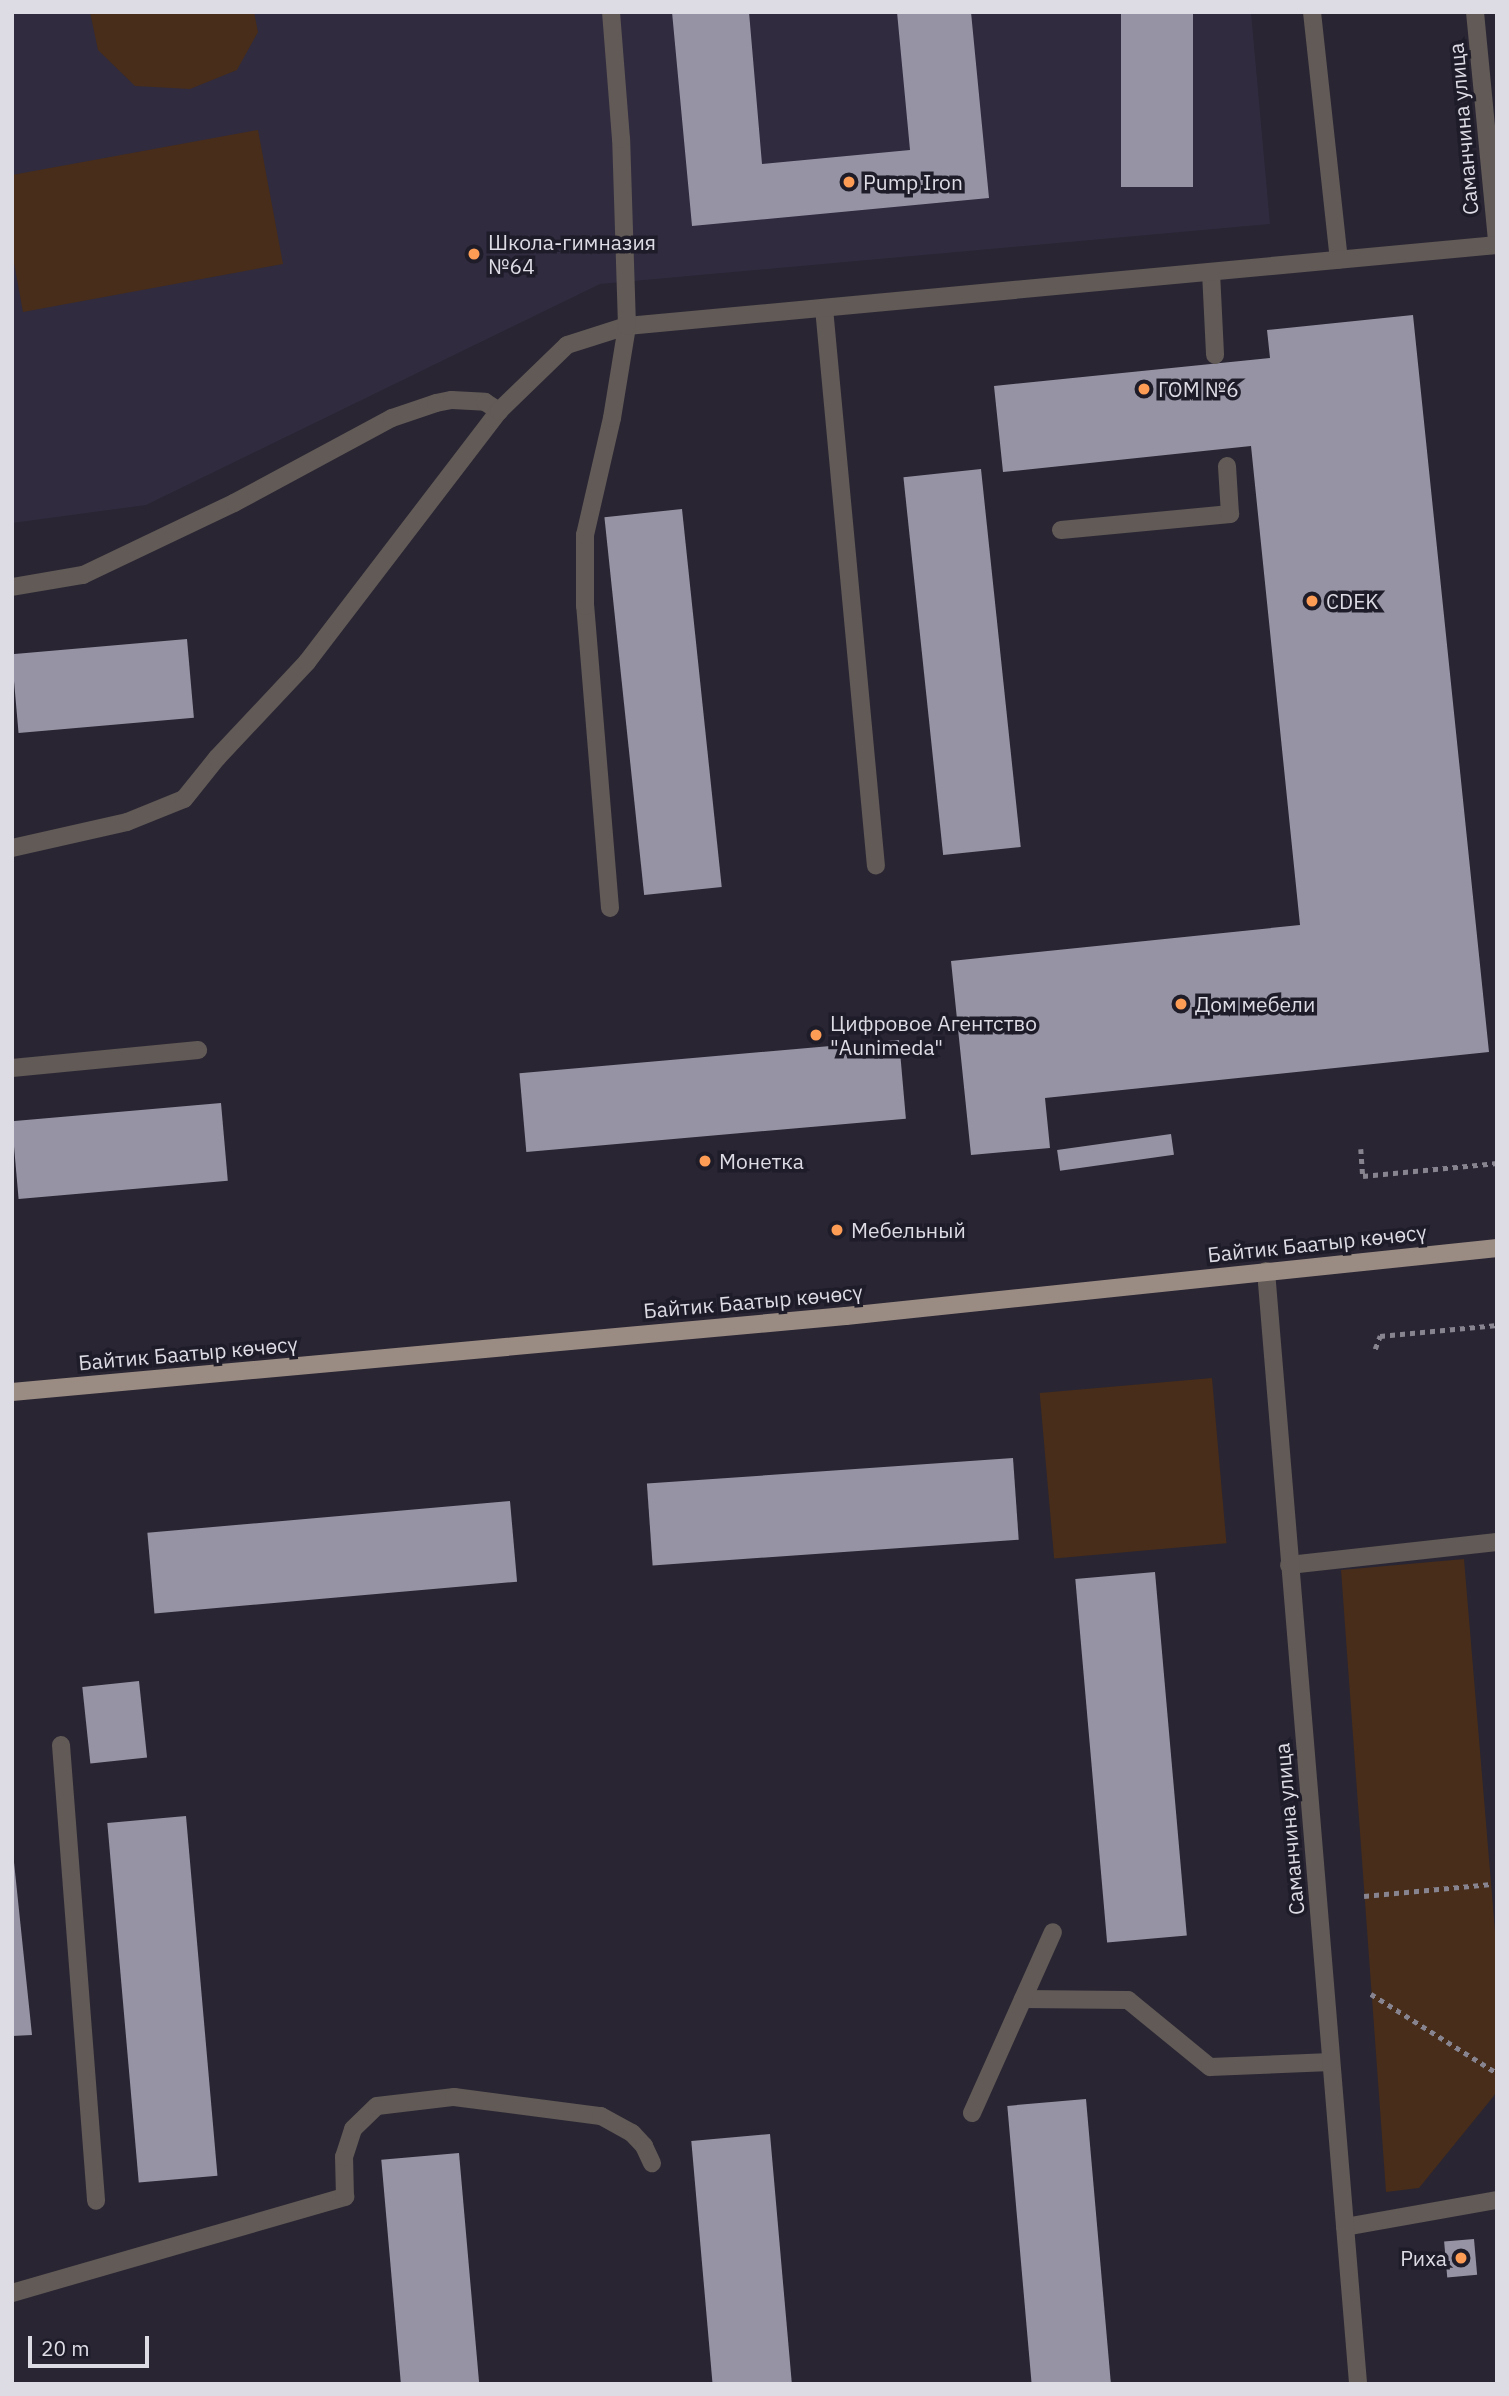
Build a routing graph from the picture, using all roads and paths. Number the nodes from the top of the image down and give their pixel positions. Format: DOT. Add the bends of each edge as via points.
graph roads {
  1 [pos="611,12"];
  2 [pos="1312,12"];
  3 [pos="1475,12"];
  4 [pos="1497,244"];
  5 [pos="1339,260"];
  6 [pos="1212,272"];
  7 [pos="824,308"];
  8 [pos="627,326"];
  9 [pos="1215,355"];
  10 [pos="499,411"];
  11 [pos="1227,466"];
  12 [pos="1061,530"];
  13 [pos="12,587"];
  14 [pos="12,848"];
  15 [pos="876,866"];
  16 [pos="610,908"];
  17 [pos="198,1050"];
  18 [pos="12,1068"];
  19 [pos="1361,1149"];
  20 [pos="1497,1163"];
  21 [pos="1497,1248"];
  22 [pos="1266,1271"];
  23 [pos="1497,1325"];
  24 [pos="1375,1349"];
  25 [pos="12,1392"];
  26 [pos="1497,1542"];
  27 [pos="1290,1564"];
  28 [pos="61,1745"];
  29 [pos="1491,1884"];
  30 [pos="1364,1896"];
  31 [pos="1053,1932"];
  32 [pos="1371,1994"];
  33 [pos="1023,1999"];
  34 [pos="1331,2062"];
  35 [pos="1497,2073"];
  36 [pos="972,2113"];
  37 [pos="652,2163"];
  38 [pos="1497,2200"];
  39 [pos="96,2201"];
  40 [pos="1345,2227"];
  41 [pos="12,2293"];
  42 [pos="1358,2384"];
  1 -- 8 [label="street" via="621,139"];
  2 -- 5 [label="street"];
  3 -- 4 [label="street, Саманчина улица"];
  4 -- 5 [label="street"];
  5 -- 6 [label="street"];
  6 -- 7 [label="street"];
  6 -- 9 [label="street"];
  7 -- 8 [label="street"];
  7 -- 15 [label="street"];
  8 -- 10 [label="street" via="567,345"];
  8 -- 16 [label="street" via="585,535 585,606"];
  10 -- 13 [label="street" via="485,402 436,402 392,418 234,503 83,575"];
  10 -- 14 [label="street" via="307,662 184,799 127,822"];
  11 -- 12 [label="street" via="1230,514"];
  17 -- 18 [label="street"];
  19 -- 20 [label="path" via="1363,1176"];
  21 -- 22 [label="main road, Байтик Баатыр көчөсү"];
  22 -- 25 [label="main road, Байтик Баатыр көчөсү" via="846,1316"];
  22 -- 27 [label="street, Саманчина улица"];
  23 -- 24 [label="path" via="1380,1336"];
  26 -- 27 [label="street"];
  27 -- 34 [label="street, Саманчина улица"];
  28 -- 39 [label="street"];
  29 -- 30 [label="path"];
  31 -- 33 [label="street"];
  32 -- 35 [label="path"];
  33 -- 34 [label="street" via="1129,2000 1210,2067"];
  33 -- 36 [label="street"];
  34 -- 40 [label="street, Саманчина улица"];
  37 -- 41 [label="street" via="632,2133 601,2116 454,2097 377,2106 353,2129 344,2157 345,2197"];
  38 -- 40 [label="street"];
  40 -- 42 [label="street, Саманчина улица"];
}
